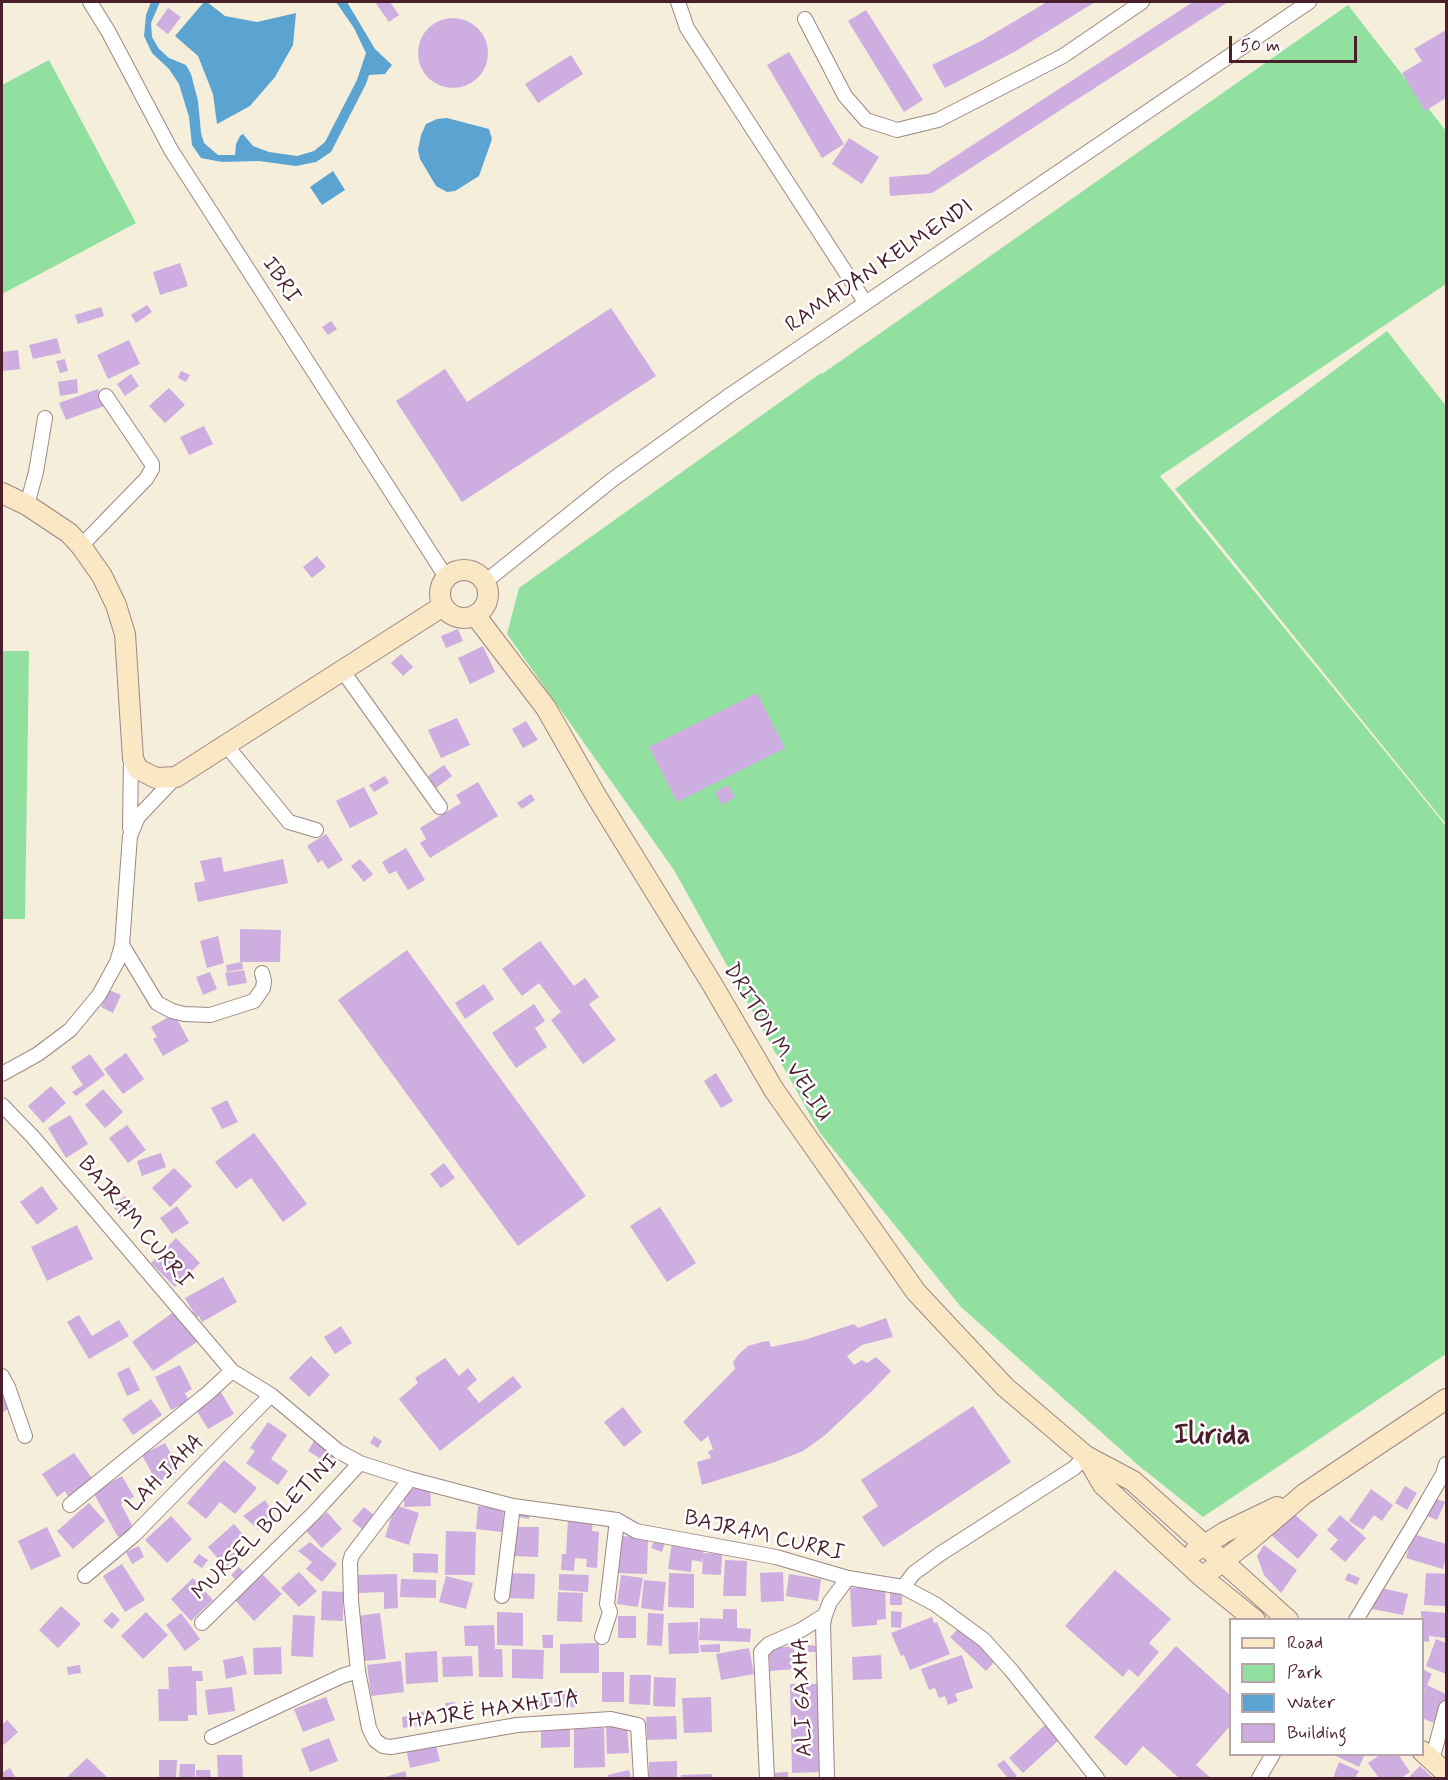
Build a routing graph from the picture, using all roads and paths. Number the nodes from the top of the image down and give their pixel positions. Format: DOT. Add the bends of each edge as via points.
graph roads {
  1 [pos="90,2"];
  2 [pos="678,2"];
  3 [pos="1142,2"];
  4 [pos="1309,2"];
  5 [pos="805,19"];
  6 [pos="865,302"];
  7 [pos="106,396"];
  8 [pos="45,418"];
  9 [pos="2,493"];
  10 [pos="27,505"];
  11 [pos="81,546"];
  12 [pos="446,577"];
  13 [pos="485,582"];
  14 [pos="443,606"];
  15 [pos="475,615"];
  16 [pos="342,670"];
  17 [pos="132,740"];
  18 [pos="225,745"];
  19 [pos="176,777"];
  20 [pos="440,807"];
  21 [pos="316,830"];
  22 [pos="130,836"];
  23 [pos="122,945"];
  24 [pos="262,973"];
  25 [pos="2,1074"];
  26 [pos="2,1105"];
  27 [pos="232,1371"];
  28 [pos="2,1376"];
  29 [pos="271,1395"];
  30 [pos="1446,1400"];
  31 [pos="25,1436"];
  32 [pos="1086,1456"];
  33 [pos="360,1463"];
  34 [pos="1446,1464"];
  35 [pos="410,1479"];
  36 [pos="70,1505"];
  37 [pos="513,1506"];
  38 [pos="617,1520"];
  39 [pos="1213,1552"];
  40 [pos="1193,1568"];
  41 [pos="85,1576"];
  42 [pos="848,1578"];
  43 [pos="903,1587"];
  44 [pos="502,1596"];
  45 [pos="825,1615"];
  46 [pos="1253,1618"];
  47 [pos="1286,1618"];
  48 [pos="1357,1618"];
  49 [pos="202,1623"];
  50 [pos="602,1637"];
  51 [pos="358,1671"];
  52 [pos="1446,1708"];
  53 [pos="212,1737"];
  54 [pos="1272,1756"];
  55 [pos="1427,1756"];
  56 [pos="1446,1773"];
  57 [pos="641,1779"];
  58 [pos="767,1779"];
  59 [pos="827,1779"];
  60 [pos="1097,1779"];
  61 [pos="1259,1779"];
  1 -- 12 [label="street, IBRI" via="171,150"];
  2 -- 6 [label="street" via="687,28"];
  3 -- 5 [label="street" via="1063,56 938,120 897,130 866,120 845,96"];
  4 -- 6 [label="street, RAMADAN KELMENDI"];
  6 -- 13 [label="street, RAMADAN KELMENDI" via="612,480"];
  7 -- 11 [label="street" via="152,469"];
  8 -- 10 [label="street"];
  9 -- 10 [label="street"];
  10 -- 11 [label="street" via="69,533"];
  11 -- 17 [label="street" via="102,576 125,634"];
  12 -- 13 [label="street" via="467,570"];
  12 -- 14 [label="street" via="440,591"];
  13 -- 15 [label="street" via="488,598"];
  14 -- 15 [label="street" via="460,618"];
  14 -- 16 [label="street"];
  15 -- 32 [label="street, DRITON M. VELIU" via="546,708 774,1090 916,1292 1005,1387"];
  16 -- 18 [label="street"];
  16 -- 20 [label="street"];
  17 -- 19 [label="street" via="138,769 156,778"];
  17 -- 22 [label="street"];
  18 -- 19 [label="street"];
  18 -- 21 [label="street" via="289,822"];
  19 -- 22 [label="street" via="138,817"];
  22 -- 23 [label="street"];
  23 -- 24 [label="street" via="157,1003 184,1014 210,1015 254,1001 263,988"];
  23 -- 25 [label="street" via="99,995 70,1030"];
  26 -- 27 [label="street, BAJRAM CURRI"];
  27 -- 29 [label="street, BAJRAM CURRI"];
  27 -- 36 [label="street"];
  28 -- 31 [label="street"];
  29 -- 33 [label="street, BAJRAM CURRI" via="338,1451"];
  29 -- 41 [label="street, LAH JAHA" via="134,1535"];
  30 -- 39 [label="street"];
  32 -- 39 [label="street, DRITON M. VELIU" via="1133,1481"];
  32 -- 40 [label="street, DRITON M. VELIU" via="1103,1485"];
  32 -- 43 [label="street" via="1066,1474 940,1554 914,1573"];
  33 -- 35 [label="street, BAJRAM CURRI"];
  33 -- 49 [label="street, MURSEL BOLETINI"];
  34 -- 48 [label="street"];
  35 -- 37 [label="street, BAJRAM CURRI"];
  35 -- 51 [label="street, HAJRË HAXHIJA" via="350,1562"];
  37 -- 38 [label="street, BAJRAM CURRI"];
  37 -- 44 [label="street"];
  38 -- 42 [label="street, BAJRAM CURRI" via="636,1532 776,1557"];
  38 -- 50 [label="street" via="609,1612"];
  39 -- 40 [label="street"];
  39 -- 47 [label="street, DRITON M. VELIU"];
  40 -- 46 [label="street, DRITON M. VELIU"];
  42 -- 43 [label="street, BAJRAM CURRI"];
  42 -- 45 [label="street, ALI GAXHA"];
  43 -- 60 [label="street, BAJRAM CURRI" via="935,1604 984,1640"];
  45 -- 58 [label="street, ALI GAXHA" via="761,1652"];
  45 -- 59 [label="street, ALI GAXHA"];
  51 -- 53 [label="street"];
  51 -- 57 [label="street, HAJRË HAXHIJA" via="369,1728 383,1746 517,1725 611,1719 638,1725"];
  52 -- 55 [label="street"];
  54 -- 61 [label="street"];
  55 -- 56 [label="street"];
}
